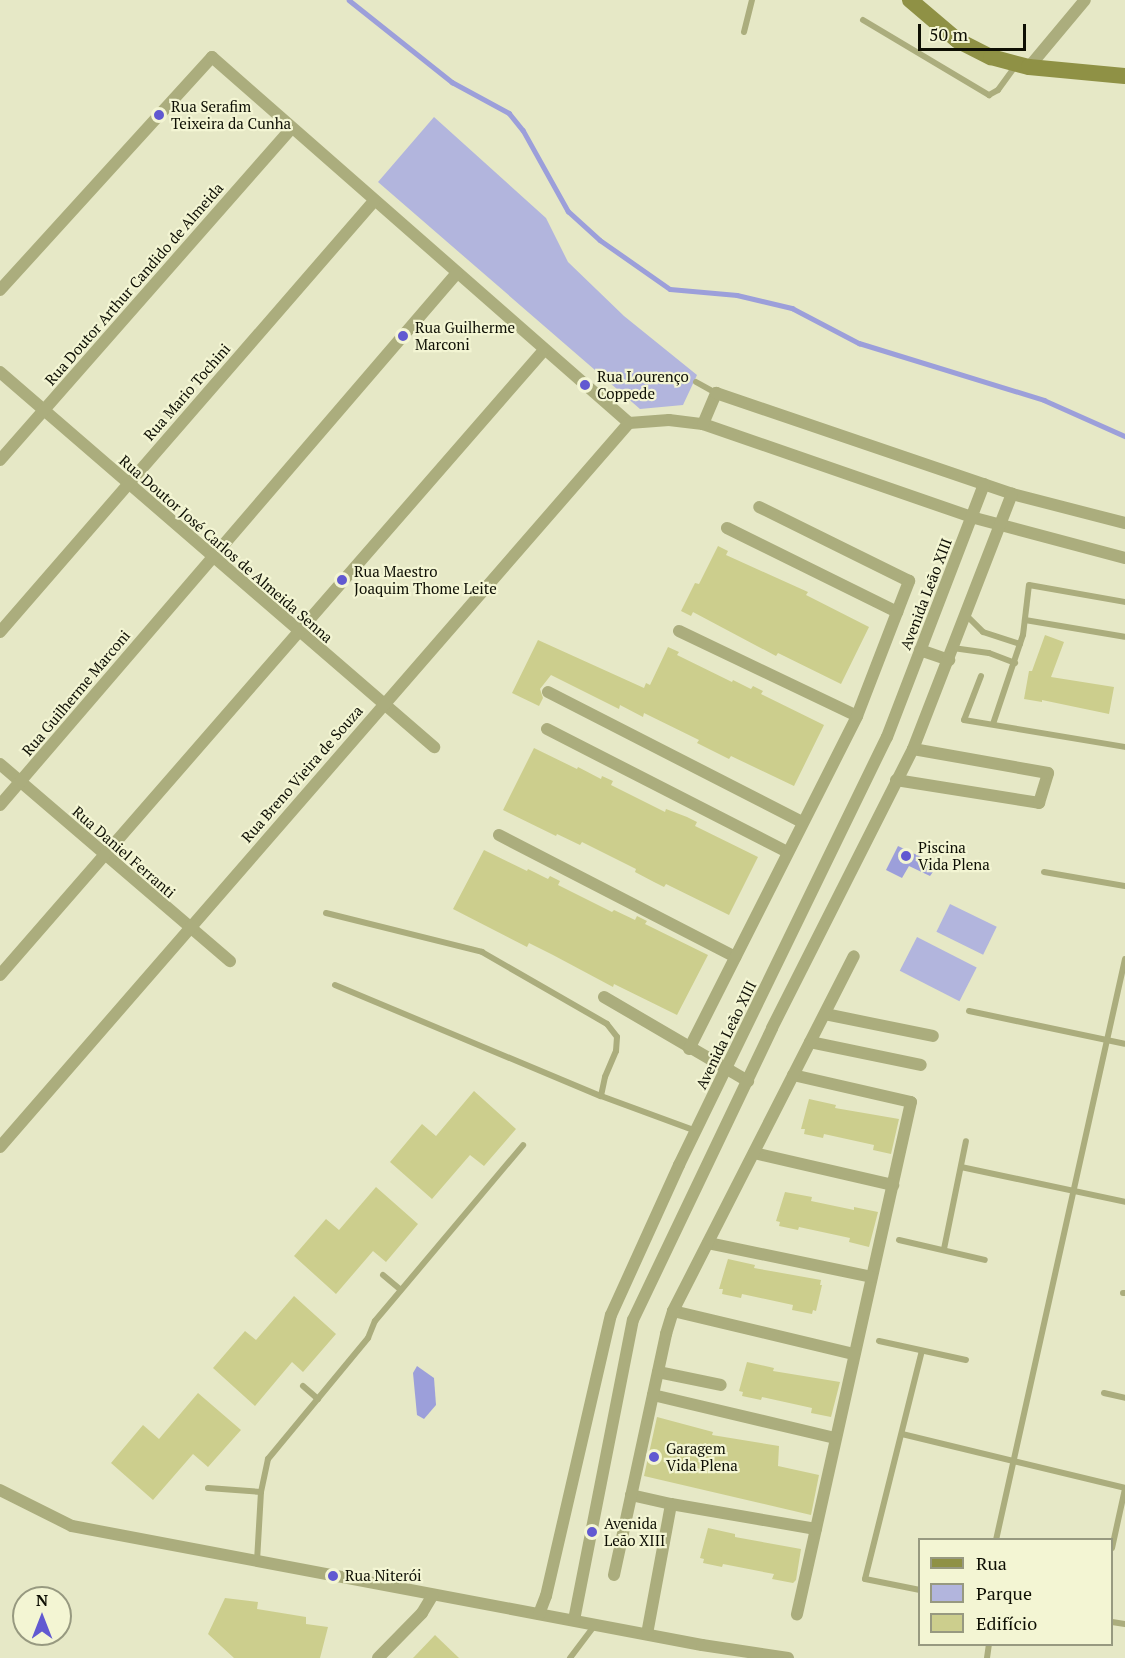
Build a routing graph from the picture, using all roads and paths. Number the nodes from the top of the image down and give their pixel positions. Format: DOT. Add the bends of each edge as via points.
graph roads {
  1 [pos="752,0"];
  2 [pos="910,0"];
  3 [pos="1085,0"];
  4 [pos="863,20"];
  5 [pos="744,32"];
  6 [pos="1023,66"];
  7 [pos="1125,75"];
  8 [pos="291,129"];
  9 [pos="374,201"];
  10 [pos="457,273"];
  11 [pos="0,290"];
  12 [pos="544,350"];
  13 [pos="0,372"];
  14 [pos="696,382"];
  15 [pos="716,393"];
  16 [pos="44,410"];
  17 [pos="629,423"];
  18 [pos="703,424"];
  19 [pos="0,460"];
  20 [pos="128,484"];
  21 [pos="984,484"];
  22 [pos="1012,494"];
  23 [pos="759,507"];
  24 [pos="971,517"];
  25 [pos="1125,523"];
  26 [pos="1001,526"];
  27 [pos="727,528"];
  28 [pos="212,557"];
  29 [pos="1125,558"];
  30 [pos="1125,602"];
  31 [pos="897,612"];
  32 [pos="966,615"];
  33 [pos="1025,620"];
  34 [pos="297,630"];
  35 [pos="679,631"];
  36 [pos="0,632"];
  37 [pos="1125,637"];
  38 [pos="1020,644"];
  39 [pos="920,650"];
  40 [pos="951,654"];
  41 [pos="1015,663"];
  42 [pos="981,676"];
  43 [pos="548,692"];
  44 [pos="382,704"];
  45 [pos="857,716"];
  46 [pos="993,724"];
  47 [pos="547,729"];
  48 [pos="434,747"];
  49 [pos="1125,747"];
  50 [pos="914,749"];
  51 [pos="0,764"];
  52 [pos="897,780"];
  53 [pos="20,782"];
  54 [pos="0,805"];
  55 [pos="802,822"];
  56 [pos="500,835"];
  57 [pos="787,852"];
  58 [pos="104,855"];
  59 [pos="1044,872"];
  60 [pos="1125,886"];
  61 [pos="326,913"];
  62 [pos="190,927"];
  63 [pos="854,956"];
  64 [pos="735,957"];
  65 [pos="1125,959"];
  66 [pos="230,961"];
  67 [pos="0,975"];
  68 [pos="335,985"];
  69 [pos="604,997"];
  70 [pos="969,1011"];
  71 [pos="825,1014"];
  72 [pos="933,1036"];
  73 [pos="1107,1040"];
  74 [pos="810,1042"];
  75 [pos="1125,1044"];
  76 [pos="690,1049"];
  77 [pos="921,1065"];
  78 [pos="726,1069"];
  79 [pos="793,1075"];
  80 [pos="748,1081"];
  81 [pos="601,1096"];
  82 [pos="697,1132"];
  83 [pos="966,1141"];
  84 [pos="523,1145"];
  85 [pos="0,1147"];
  86 [pos="754,1153"];
  87 [pos="961,1167"];
  88 [pos="893,1185"];
  89 [pos="1075,1191"];
  90 [pos="1125,1202"];
  91 [pos="899,1240"];
  92 [pos="708,1243"];
  93 [pos="944,1249"];
  94 [pos="985,1260"];
  95 [pos="382,1275"];
  96 [pos="872,1277"];
  97 [pos="401,1290"];
  98 [pos="673,1311"];
  99 [pos="879,1341"];
  100 [pos="922,1351"];
  101 [pos="854,1354"];
  102 [pos="966,1360"];
  103 [pos="658,1372"];
  104 [pos="721,1385"];
  105 [pos="303,1386"];
  106 [pos="1104,1393"];
  107 [pos="653,1395"];
  108 [pos="1125,1398"];
  109 [pos="318,1399"];
  110 [pos="902,1434"];
  111 [pos="835,1438"];
  112 [pos="1014,1460"];
  113 [pos="208,1488"];
  114 [pos="1125,1488"];
  115 [pos="0,1490"];
  116 [pos="261,1492"];
  117 [pos="631,1495"];
  118 [pos="671,1504"];
  119 [pos="816,1529"];
  120 [pos="996,1538"];
  121 [pos="1113,1543"];
  122 [pos="257,1562"];
  123 [pos="614,1575"];
  124 [pos="918,1590"];
  125 [pos="433,1595"];
  126 [pos="539,1614"];
  127 [pos="797,1614"];
  128 [pos="574,1620"];
  129 [pos="595,1625"];
  130 [pos="647,1634"];
  131 [pos="378,1658"];
  132 [pos="570,1658"];
  133 [pos="788,1658"];
  1 -- 5 [label="lane"];
  2 -- 6 [label="main road" via="957,40 991,57"];
  3 -- 6 [label="street"];
  4 -- 6 [label="lane" via="989,95"];
  6 -- 7 [label="main road"];
  8 -- 9 [label="street"];
  8 -- 11 [label="street" via="212,57"];
  8 -- 16 [label="street, Rua Doutor Arthur Candido de Almeida"];
  9 -- 10 [label="street"];
  9 -- 20 [label="street, Rua Mario Tochini"];
  10 -- 12 [label="street"];
  10 -- 28 [label="street, Rua Guilherme Marconi"];
  12 -- 17 [label="street"];
  12 -- 34 [label="street"];
  13 -- 16 [label="street, Rua Doutor José Carlos de Almeida Senna"];
  14 -- 15 [label="lane"];
  15 -- 18 [label="street"];
  15 -- 21 [label="street"];
  16 -- 19 [label="street, Rua Doutor Arthur Candido de Almeida"];
  16 -- 20 [label="street, Rua Doutor José Carlos de Almeida Senna"];
  17 -- 18 [label="street" via="669,420"];
  17 -- 44 [label="street, Rua Breno Vieira de Souza"];
  18 -- 24 [label="street"];
  20 -- 28 [label="street, Rua Doutor José Carlos de Almeida Senna"];
  20 -- 36 [label="street, Rua Mario Tochini"];
  21 -- 22 [label="street"];
  21 -- 24 [label="street, Avenida Leão XIII"];
  22 -- 25 [label="street"];
  22 -- 26 [label="street"];
  23 -- 31 [label="street" via="909,581"];
  24 -- 26 [label="street"];
  24 -- 39 [label="street, Avenida Leão XIII"];
  26 -- 29 [label="street"];
  26 -- 32 [label="street"];
  27 -- 31 [label="street"];
  28 -- 34 [label="street, Rua Doutor José Carlos de Almeida Senna"];
  28 -- 53 [label="street, Rua Guilherme Marconi"];
  30 -- 33 [label="lane" via="1029,585"];
  31 -- 45 [label="street"];
  32 -- 38 [label="lane" via="983,632"];
  32 -- 40 [label="street"];
  33 -- 37 [label="lane"];
  33 -- 38 [label="lane"];
  34 -- 44 [label="street, Rua Doutor José Carlos de Almeida Senna"];
  34 -- 58 [label="street"];
  35 -- 45 [label="street"];
  38 -- 41 [label="lane"];
  39 -- 40 [label="street"];
  39 -- 78 [label="street, Avenida Leão XIII" via="887,736"];
  40 -- 41 [label="lane" via="978,651"];
  40 -- 50 [label="street"];
  41 -- 46 [label="lane"];
  42 -- 46 [label="lane" via="964,720"];
  43 -- 55 [label="street"];
  44 -- 48 [label="street, Rua Doutor José Carlos de Almeida Senna"];
  44 -- 62 [label="street, Rua Breno Vieira de Souza"];
  45 -- 55 [label="street"];
  46 -- 49 [label="lane"];
  47 -- 57 [label="street"];
  50 -- 52 [label="street"];
  50 -- 52 [label="street" via="1048,772 1039,803"];
  51 -- 53 [label="street, Rua Daniel Ferranti"];
  52 -- 80 [label="street"];
  53 -- 54 [label="street, Rua Guilherme Marconi"];
  53 -- 58 [label="street, Rua Daniel Ferranti"];
  55 -- 57 [label="street"];
  56 -- 64 [label="street"];
  57 -- 64 [label="street"];
  58 -- 62 [label="street, Rua Daniel Ferranti"];
  58 -- 67 [label="street"];
  59 -- 60 [label="lane"];
  61 -- 81 [label="lane" via="483,952 607,1024 617,1037 616,1051"];
  62 -- 66 [label="street, Rua Daniel Ferranti"];
  62 -- 85 [label="street, Rua Breno Vieira de Souza"];
  63 -- 71 [label="street"];
  64 -- 76 [label="street"];
  65 -- 73 [label="lane"];
  68 -- 81 [label="lane"];
  69 -- 76 [label="street"];
  70 -- 73 [label="lane"];
  71 -- 72 [label="street"];
  71 -- 74 [label="street"];
  73 -- 75 [label="lane"];
  73 -- 89 [label="lane"];
  74 -- 77 [label="street"];
  74 -- 79 [label="street"];
  76 -- 78 [label="street"];
  78 -- 80 [label="street"];
  78 -- 82 [label="street, Avenida Leão XIII"];
  79 -- 86 [label="street"];
  79 -- 88 [label="street" via="911,1102"];
  80 -- 128 [label="street" via="633,1320"];
  81 -- 82 [label="lane"];
  82 -- 126 [label="street, Avenida Leão XIII" via="611,1315"];
  83 -- 87 [label="lane"];
  84 -- 97 [label="lane"];
  86 -- 88 [label="street"];
  86 -- 92 [label="street"];
  87 -- 89 [label="lane"];
  87 -- 93 [label="lane"];
  88 -- 96 [label="street"];
  89 -- 90 [label="lane"];
  89 -- 112 [label="lane"];
  91 -- 93 [label="lane"];
  92 -- 96 [label="street"];
  92 -- 98 [label="street"];
  93 -- 94 [label="lane"];
  95 -- 97 [label="lane"];
  96 -- 101 [label="street"];
  97 -- 109 [label="lane"];
  98 -- 101 [label="street"];
  98 -- 103 [label="street"];
  99 -- 100 [label="lane"];
  100 -- 102 [label="lane"];
  100 -- 110 [label="lane"];
  101 -- 111 [label="street"];
  103 -- 104 [label="street"];
  103 -- 107 [label="street"];
  105 -- 109 [label="lane"];
  106 -- 108 [label="lane"];
  107 -- 111 [label="street"];
  107 -- 117 [label="street"];
  109 -- 116 [label="lane" via="268,1459"];
  110 -- 112 [label="lane"];
  110 -- 124 [label="lane" via="865,1579"];
  111 -- 119 [label="street"];
  112 -- 114 [label="lane"];
  112 -- 120 [label="lane"];
  113 -- 116 [label="lane"];
  114 -- 121 [label="lane"];
  115 -- 122 [label="street" via="72,1526"];
  116 -- 122 [label="lane"];
  117 -- 118 [label="street"];
  117 -- 123 [label="street"];
  118 -- 119 [label="street"];
  118 -- 130 [label="street"];
  119 -- 127 [label="street"];
  122 -- 125 [label="street"];
  125 -- 126 [label="street"];
  125 -- 131 [label="street" via="422,1613"];
  126 -- 128 [label="street"];
  128 -- 129 [label="street"];
  129 -- 130 [label="street"];
  129 -- 132 [label="lane"];
  130 -- 133 [label="street"];
}
